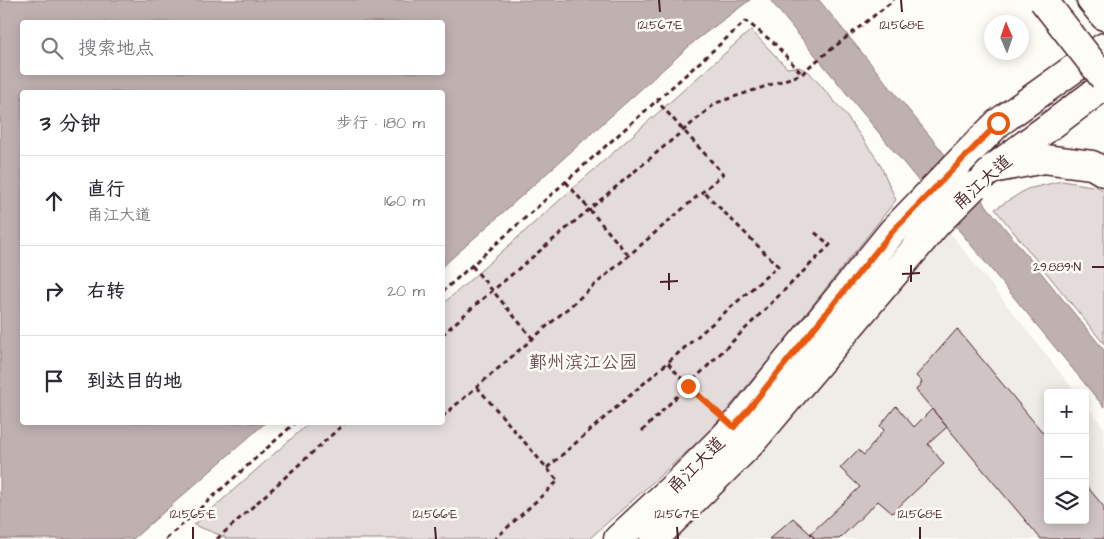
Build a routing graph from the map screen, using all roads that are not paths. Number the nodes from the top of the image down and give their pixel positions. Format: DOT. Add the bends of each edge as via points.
graph roads {
  1 [pos="1043,0"];
  2 [pos="1091,0"];
  3 [pos="1104,16"];
  4 [pos="1104,47"];
  5 [pos="1104,78"];
  6 [pos="1104,86"];
  7 [pos="1104,172"];
  8 [pos="983,178"];
  9 [pos="618,539"];
  10 [pos="654,539"];
  1 -- 5 [label="main road, bridge"];
  2 -- 3 [label="main road"];
  4 -- 9 [label="main road, 甬江大道, bridge" via="998,123 971,150 892,232 734,427"];
  6 -- 8 [label="main road, 甬江大道"];
  7 -- 8 [label="main road" via="1092,165 1044,159"];
  8 -- 10 [label="main road, 甬江大道, bridge" via="937,223 751,443"];
}
